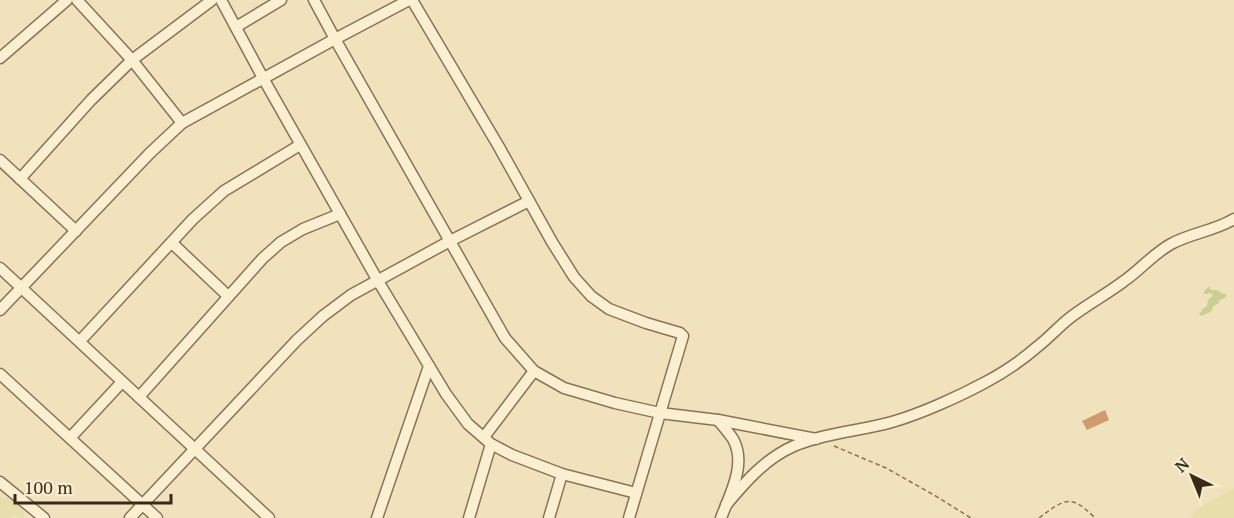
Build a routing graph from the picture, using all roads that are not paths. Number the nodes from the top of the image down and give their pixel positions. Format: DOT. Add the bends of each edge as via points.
graph roads {
  1 [pos="67,0"];
  2 [pos="77,0"];
  3 [pos="212,0"];
  4 [pos="221,0"];
  5 [pos="281,0"];
  6 [pos="314,0"];
  7 [pos="410,0"];
  8 [pos="236,27"];
  9 [pos="334,39"];
  10 [pos="0,58"];
  11 [pos="132,60"];
  12 [pos="263,78"];
  13 [pos="183,123"];
  14 [pos="300,145"];
  15 [pos="0,160"];
  16 [pos="20,179"];
  17 [pos="529,201"];
  18 [pos="339,214"];
  19 [pos="1234,219"];
  20 [pos="76,231"];
  21 [pos="450,241"];
  22 [pos="172,243"];
  23 [pos="0,268"];
  24 [pos="378,281"];
  25 [pos="21,287"];
  26 [pos="228,296"];
  27 [pos="0,310"];
  28 [pos="80,341"];
  29 [pos="429,366"];
  30 [pos="534,371"];
  31 [pos="0,374"];
  32 [pos="122,382"];
  33 [pos="139,397"];
  34 [pos="660,413"];
  35 [pos="718,420"];
  36 [pos="70,438"];
  37 [pos="816,439"];
  38 [pos="487,441"];
  39 [pos="195,450"];
  40 [pos="562,474"];
  41 [pos="0,482"];
  42 [pos="636,493"];
  43 [pos="726,505"];
  44 [pos="143,506"];
  45 [pos="44,518"];
  46 [pos="130,518"];
  47 [pos="157,518"];
  48 [pos="269,518"];
  49 [pos="377,518"];
  50 [pos="469,518"];
  51 [pos="549,518"];
  52 [pos="629,518"];
  53 [pos="721,518"];
  1 -- 10 [label="street"];
  2 -- 11 [label="street"];
  3 -- 11 [label="street"];
  4 -- 8 [label="street"];
  5 -- 8 [label="street"];
  6 -- 9 [label="street"];
  7 -- 9 [label="street"];
  7 -- 17 [label="street"];
  8 -- 12 [label="street"];
  9 -- 12 [label="street"];
  9 -- 21 [label="street"];
  11 -- 13 [label="street"];
  11 -- 16 [label="street"];
  12 -- 13 [label="street"];
  12 -- 14 [label="street"];
  13 -- 20 [label="street"];
  14 -- 18 [label="street"];
  14 -- 22 [label="street" via="224,191"];
  15 -- 16 [label="street"];
  16 -- 20 [label="street"];
  17 -- 21 [label="street"];
  17 -- 34 [label="street" via="557,251 591,296 609,309 683,336"];
  18 -- 24 [label="street"];
  18 -- 26 [label="street" via="280,242"];
  19 -- 37 [label="street" via="1170,244 1125,281 1073,315 1019,362 984,383 893,422"];
  20 -- 25 [label="street"];
  21 -- 24 [label="street"];
  21 -- 30 [label="street" via="505,338"];
  22 -- 26 [label="street"];
  22 -- 28 [label="street"];
  23 -- 25 [label="street"];
  24 -- 29 [label="street"];
  24 -- 39 [label="street" via="351,295 297,340"];
  25 -- 27 [label="street"];
  25 -- 28 [label="street"];
  26 -- 33 [label="street"];
  28 -- 32 [label="street"];
  29 -- 38 [label="street" via="468,424"];
  29 -- 49 [label="street"];
  30 -- 34 [label="street" via="564,388"];
  30 -- 38 [label="street"];
  31 -- 36 [label="street"];
  32 -- 33 [label="street"];
  32 -- 36 [label="street"];
  33 -- 39 [label="street"];
  34 -- 35 [label="street"];
  34 -- 42 [label="street"];
  35 -- 37 [label="street"];
  35 -- 43 [label="street" via="733,439 739,455"];
  36 -- 44 [label="street"];
  37 -- 43 [label="street" via="772,458"];
  38 -- 40 [label="street"];
  38 -- 50 [label="street"];
  39 -- 44 [label="street"];
  39 -- 48 [label="street"];
  40 -- 42 [label="street"];
  40 -- 51 [label="street"];
  41 -- 45 [label="street"];
  42 -- 52 [label="street"];
  43 -- 53 [label="street"];
  44 -- 46 [label="street"];
  44 -- 47 [label="street"];
}
